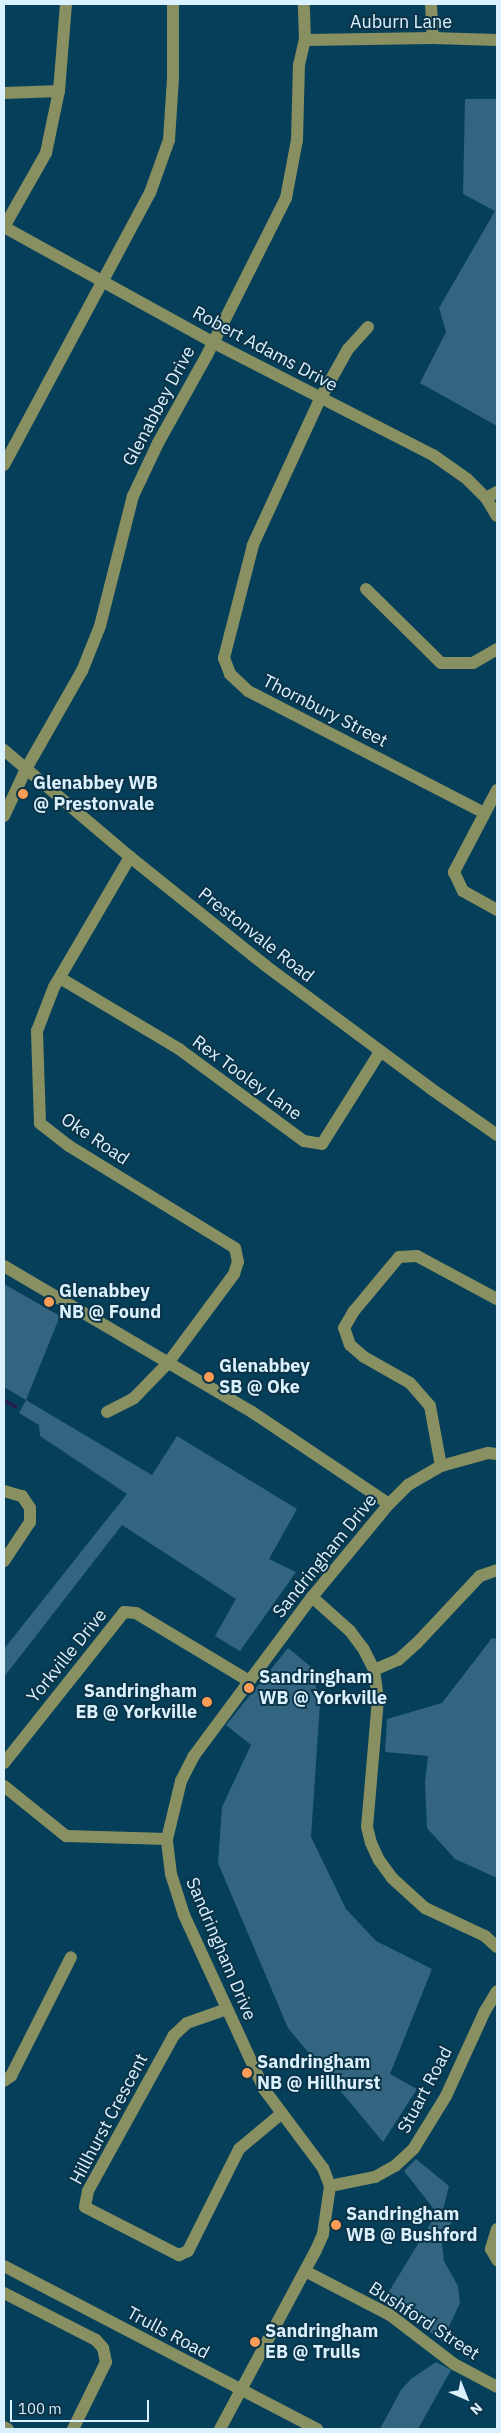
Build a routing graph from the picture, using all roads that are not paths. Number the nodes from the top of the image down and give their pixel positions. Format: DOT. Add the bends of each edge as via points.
graph roads {
  1 [pos="66,4"];
  2 [pos="173,4"];
  3 [pos="304,4"];
  4 [pos="431,4"];
  5 [pos="433,38"];
  6 [pos="305,40"];
  7 [pos="497,40"];
  8 [pos="60,91"];
  9 [pos="4,93"];
  10 [pos="4,227"];
  11 [pos="101,282"];
  12 [pos="368,327"];
  13 [pos="212,342"];
  14 [pos="320,399"];
  15 [pos="4,465"];
  16 [pos="492,495"];
  17 [pos="497,516"];
  18 [pos="366,589"];
  19 [pos="497,649"];
  20 [pos="4,750"];
  21 [pos="26,769"];
  22 [pos="497,790"];
  23 [pos="484,813"];
  24 [pos="4,816"];
  25 [pos="130,857"];
  26 [pos="497,910"];
  27 [pos="60,978"];
  28 [pos="380,1052"];
  29 [pos="497,1135"];
  30 [pos="4,1266"];
  31 [pos="497,1299"];
  32 [pos="168,1363"];
  33 [pos="107,1412"];
  34 [pos="497,1454"];
  35 [pos="441,1466"];
  36 [pos="4,1491"];
  37 [pos="389,1504"];
  38 [pos="4,1561"];
  39 [pos="497,1570"];
  40 [pos="312,1597"];
  41 [pos="374,1670"];
  42 [pos="249,1681"];
  43 [pos="4,1763"];
  44 [pos="4,1786"];
  45 [pos="167,1839"];
  46 [pos="497,1947"];
  47 [pos="71,1957"];
  48 [pos="497,1991"];
  49 [pos="227,2009"];
  50 [pos="7,2079"];
  51 [pos="282,2113"];
  52 [pos="330,2186"];
  53 [pos="497,2229"];
  54 [pos="497,2260"];
  55 [pos="4,2266"];
  56 [pos="305,2270"];
  57 [pos="4,2293"];
  58 [pos="497,2387"];
  59 [pos="241,2391"];
  60 [pos="4,2427"];
  61 [pos="8,2429"];
  62 [pos="73,2429"];
  63 [pos="220,2429"];
  64 [pos="317,2429"];
  1 -- 8 [label="street"];
  2 -- 11 [label="street" via="169,140 150,193"];
  3 -- 6 [label="street, Glenabbey Drive"];
  4 -- 5 [label="street"];
  5 -- 6 [label="street, Auburn Lane"];
  5 -- 7 [label="street, Auburn Lane"];
  6 -- 13 [label="street, Glenabbey Drive" via="299,64 297,140 286,198"];
  8 -- 9 [label="street"];
  8 -- 10 [label="street" via="46,154"];
  10 -- 11 [label="street, Robert Adams Drive"];
  11 -- 13 [label="street, Robert Adams Drive"];
  11 -- 15 [label="street"];
  12 -- 14 [label="street, Thornbury Street" via="348,350"];
  13 -- 14 [label="street, Robert Adams Drive"];
  13 -- 21 [label="street, Glenabbey Drive" via="133,496 100,626 82,671"];
  14 -- 16 [label="street, Robert Adams Drive" via="434,455"];
  14 -- 23 [label="street, Thornbury Street" via="253,545 224,658 230,674 248,691"];
  16 -- 17 [label="street, Robert Adams Drive"];
  18 -- 19 [label="street" via="441,663 473,663"];
  20 -- 21 [label="street, Prestonvale Road"];
  21 -- 24 [label="street, Glenabbey Drive"];
  21 -- 25 [label="street, Prestonvale Road"];
  22 -- 23 [label="street"];
  23 -- 26 [label="street" via="454,872 462,891"];
  25 -- 27 [label="street, Oke Road"];
  25 -- 28 [label="street, Prestonvale Road"];
  27 -- 28 [label="street, Rex Tooley Lane" via="179,1049 304,1141 322,1144"];
  27 -- 32 [label="street, Oke Road" via="38,1031 40,1123 69,1146 235,1248 238,1262 234,1274"];
  28 -- 29 [label="street, Prestonvale Road"];
  30 -- 32 [label="street"];
  31 -- 35 [label="street" via="417,1256 399,1257 354,1311 344,1328 350,1345 364,1357 410,1382 430,1406"];
  32 -- 33 [label="street" via="134,1398"];
  32 -- 37 [label="street" via="252,1412"];
  34 -- 35 [label="street, Sandringham Drive" via="488,1453"];
  35 -- 37 [label="street, Sandringham Drive" via="408,1485"];
  36 -- 38 [label="street" via="22,1496 30,1508 30,1522"];
  37 -- 40 [label="street, Sandringham Drive"];
  39 -- 41 [label="street" via="480,1576 398,1660"];
  40 -- 41 [label="street" via="350,1631"];
  40 -- 42 [label="street, Sandringham Drive"];
  41 -- 46 [label="street" via="378,1699 367,1827 371,1843 392,1878 425,1908 485,1936"];
  42 -- 43 [label="street, Yorkville Drive" via="136,1613 124,1612"];
  42 -- 45 [label="street, Sandringham Drive" via="193,1757 181,1782"];
  44 -- 45 [label="street" via="66,1836"];
  45 -- 49 [label="street, Sandringham Drive" via="171,1874 184,1915"];
  47 -- 50 [label="street"];
  48 -- 52 [label="street, Stuart Road" via="446,2096 414,2148 395,2166 375,2177"];
  49 -- 51 [label="street, Sandringham Drive" via="264,2089"];
  49 -- 51 [label="street, Hillhurst Crescent" via="187,2023 174,2034 88,2191 85,2207 179,2254 188,2251 239,2149"];
  51 -- 52 [label="street, Sandringham Drive" via="323,2168"];
  52 -- 56 [label="street" via="323,2234"];
  53 -- 54 [label="street" via="491,2249"];
  55 -- 59 [label="street, Trulls Road"];
  56 -- 58 [label="street, Bushford Street" via="390,2315 454,2364"];
  56 -- 59 [label="street"];
  57 -- 62 [label="street" via="96,2340 103,2348 106,2362"];
  59 -- 63 [label="street"];
  59 -- 64 [label="street, Trulls Road"];
  60 -- 61 [label="street"];
}
